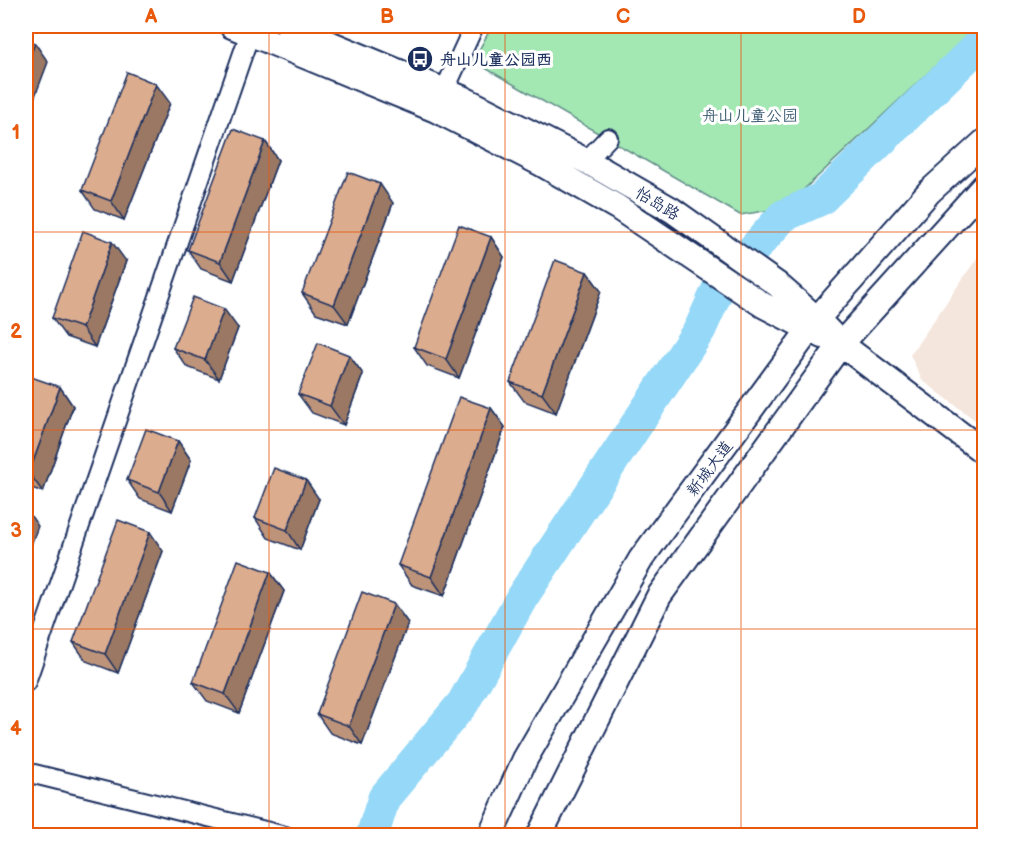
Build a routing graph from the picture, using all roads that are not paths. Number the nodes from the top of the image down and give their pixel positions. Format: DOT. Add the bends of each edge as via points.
graph roads {
  1 [pos="288,26"];
  2 [pos="474,26"];
  3 [pos="241,29"];
  4 [pos="440,100"];
  5 [pos="608,138"];
  6 [pos="984,142"];
  7 [pos="586,161"];
  8 [pos="984,186"];
  9 [pos="813,324"];
  10 [pos="841,344"];
  11 [pos="984,452"];
  12 [pos="26,681"];
  13 [pos="26,772"];
  14 [pos="285,836"];
  15 [pos="490,836"];
  16 [pos="539,836"];
  1 -- 4 [label="main road, 怡岛路"];
  2 -- 4 [label="street"];
  3 -- 4 [label="main road"];
  3 -- 12 [label="street"];
  4 -- 7 [label="main road, 怡岛路"];
  4 -- 9 [label="main road" via="617,207 763,305"];
  5 -- 7 [label="street"];
  6 -- 9 [label="main road, 新城大道" via="929,192"];
  7 -- 9 [label="main road, 怡岛路" via="710,236 778,285"];
  8 -- 10 [label="main road, 新城大道"];
  9 -- 10 [label="main road, 怡岛路"];
  9 -- 15 [label="main road, 新城大道" via="641,559 525,759"];
  10 -- 11 [label="main road, 怡岛路"];
  10 -- 16 [label="main road, 新城大道" via="659,596"];
  13 -- 14 [label="street"];
}
